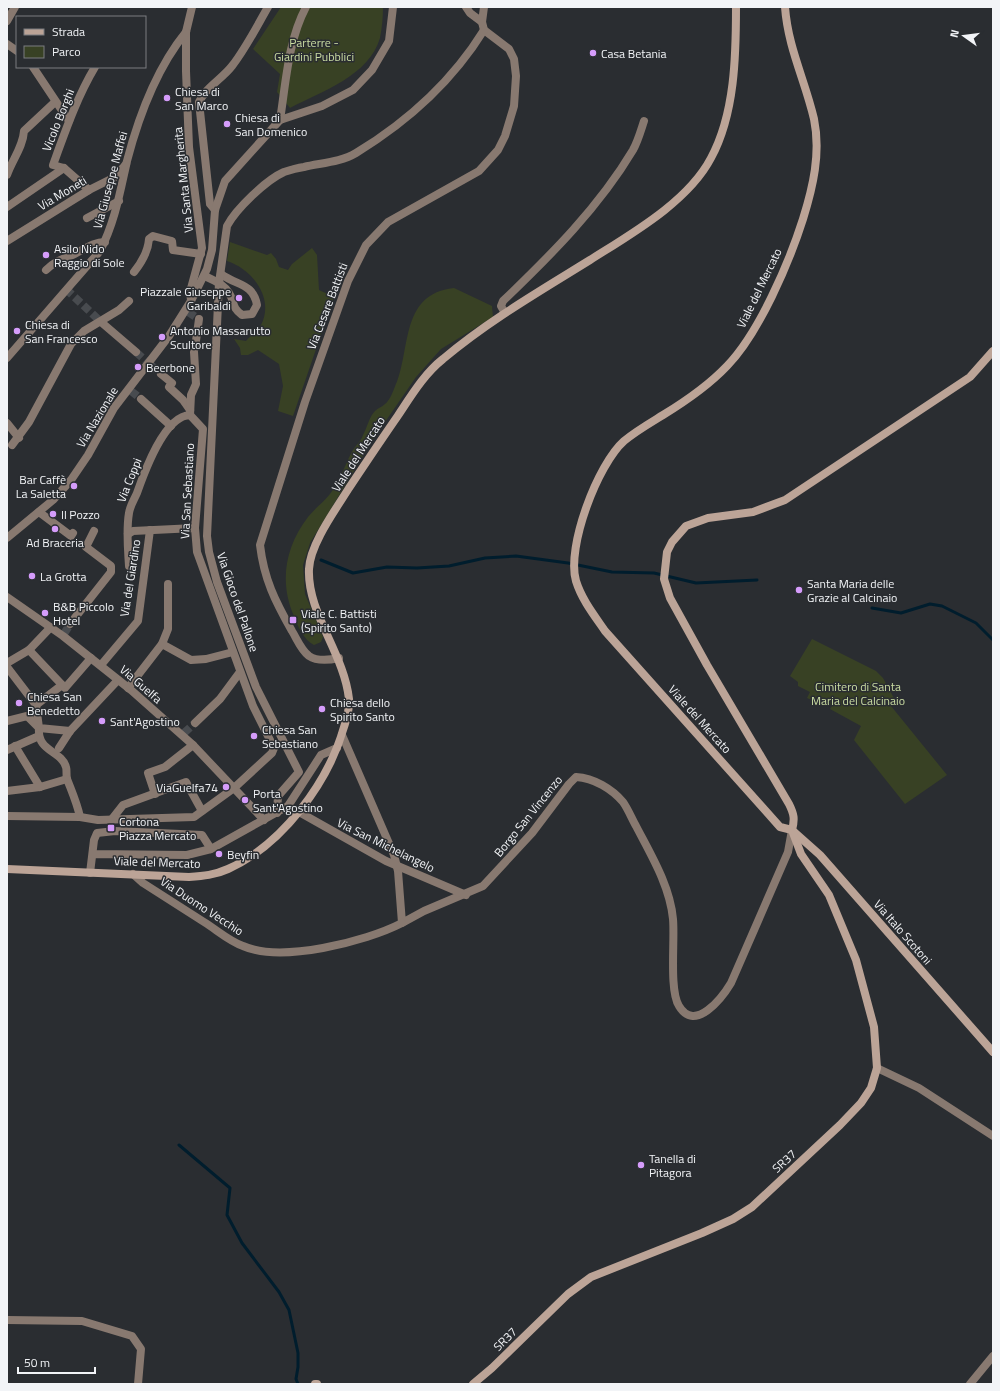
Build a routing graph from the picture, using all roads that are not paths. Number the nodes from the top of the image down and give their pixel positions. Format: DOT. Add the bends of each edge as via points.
graph roads {
  1 [pos="15,7"];
  2 [pos="192,7"];
  3 [pos="268,7"];
  4 [pos="306,7"];
  5 [pos="393,7"];
  6 [pos="466,7"];
  7 [pos="484,7"];
  8 [pos="736,7"];
  9 [pos="785,7"];
  10 [pos="7,20"];
  11 [pos="483,26"];
  12 [pos="186,32"];
  13 [pos="7,44"];
  14 [pos="16,50"];
  15 [pos="34,68"];
  16 [pos="94,68"];
  17 [pos="55,102"];
  18 [pos="280,120"];
  19 [pos="69,121"];
  20 [pos="644,121"];
  21 [pos="127,163"];
  22 [pos="64,168"];
  23 [pos="7,175"];
  24 [pos="89,190"];
  25 [pos="119,201"];
  26 [pos="9,203"];
  27 [pos="215,210"];
  28 [pos="87,218"];
  29 [pos="7,241"];
  30 [pos="105,242"];
  31 [pos="201,254"];
  32 [pos="46,270"];
  33 [pos="134,272"];
  34 [pos="206,272"];
  35 [pos="221,274"];
  36 [pos="219,283"];
  37 [pos="129,301"];
  38 [pos="191,301"];
  39 [pos="505,313"];
  40 [pos="199,319"];
  41 [pos="101,322"];
  42 [pos="993,351"];
  43 [pos="136,352"];
  44 [pos="7,358"];
  45 [pos="161,374"];
  46 [pos="141,399"];
  47 [pos="189,414"];
  48 [pos="7,423"];
  49 [pos="171,426"];
  50 [pos="18,438"];
  51 [pos="12,445"];
  52 [pos="39,512"];
  53 [pos="195,528"];
  54 [pos="150,530"];
  55 [pos="94,531"];
  56 [pos="73,533"];
  57 [pos="128,534"];
  58 [pos="7,538"];
  59 [pos="129,566"];
  60 [pos="168,584"];
  61 [pos="7,597"];
  62 [pos="70,624"];
  63 [pos="50,628"];
  64 [pos="162,644"];
  65 [pos="28,650"];
  66 [pos="233,652"];
  67 [pos="91,658"];
  68 [pos="339,658"];
  69 [pos="7,663"];
  70 [pos="101,665"];
  71 [pos="7,667"];
  72 [pos="240,672"];
  73 [pos="118,680"];
  74 [pos="62,684"];
  75 [pos="128,688"];
  76 [pos="36,706"];
  77 [pos="7,721"];
  78 [pos="195,723"];
  79 [pos="70,731"];
  80 [pos="39,732"];
  81 [pos="342,735"];
  82 [pos="193,745"];
  83 [pos="15,746"];
  84 [pos="59,748"];
  85 [pos="337,748"];
  86 [pos="7,750"];
  87 [pos="68,779"];
  88 [pos="40,787"];
  89 [pos="234,788"];
  90 [pos="7,791"];
  91 [pos="155,794"];
  92 [pos="202,810"];
  93 [pos="299,812"];
  94 [pos="277,813"];
  95 [pos="7,816"];
  96 [pos="80,817"];
  97 [pos="112,820"];
  98 [pos="264,820"];
  99 [pos="792,830"];
  100 [pos="211,849"];
  101 [pos="93,854"];
  102 [pos="397,866"];
  103 [pos="7,869"];
  104 [pos="90,873"];
  105 [pos="133,874"];
  106 [pos="466,895"];
  107 [pos="402,923"];
  108 [pos="993,1052"];
  109 [pos="877,1068"];
  110 [pos="993,1136"];
  111 [pos="7,1320"];
  112 [pos="993,1356"];
  113 [pos="138,1384"];
  114 [pos="473,1384"];
  115 [pos="970,1384"];
  1 -- 10 [label="street"];
  2 -- 12 [label="street, Via Santa Margherita"];
  3 -- 27 [label="street" via="234,64 203,93 199,102 210,204"];
  4 -- 18 [label="street" via="298,22 291,49"];
  5 -- 18 [label="street" via="389,41 372,70 353,90 322,106"];
  6 -- 11 [label="street, Via Cesare Battisti"];
  7 -- 11 [label="street"];
  8 -- 39 [label="main road, Viale del Mercato" via="734,71 727,111 716,149 703,172 676,199 634,231"];
  9 -- 99 [label="main road, Viale del Mercato" via="787,34 814,121 817,150 816,170 792,249 755,328 727,366 704,387 632,435 616,449 600,478 581,524 574,566 576,580 585,603 606,631 780,827"];
  11 -- 35 [label="street" via="459,66 417,108 390,129 355,154 283,173 266,184 231,218 227,226"];
  11 -- 68 [label="street, Via Cesare Battisti" via="509,49 514,59 514,106 505,136 498,150 479,171 388,222 366,245 348,281 305,402 260,545 263,569 274,599 303,650 310,657 318,659"];
  12 -- 21 [label="street, Via Giuseppe Maffei" via="163,65 151,90 134,135"];
  12 -- 31 [label="street, Via Santa Margherita" via="189,147"];
  13 -- 14 [label="street"];
  15 -- 17 [label="street"];
  16 -- 19 [label="street, Vicolo Borghi"];
  17 -- 19 [label="street"];
  17 -- 23 [label="street" via="24,131 23,140"];
  18 -- 27 [label="street" via="225,181"];
  19 -- 22 [label="street, Vicolo Borghi" via="53,165"];
  20 -- 39 [label="street" via="633,149 595,205 546,260 503,301 501,306"];
  21 -- 24 [label="street, Via Moneti" via="115,177"];
  21 -- 25 [label="street, Via Giuseppe Maffei"];
  22 -- 24 [label="street, Vicolo Borghi"];
  22 -- 26 [label="street"];
  24 -- 29 [label="street, Via Moneti"];
  25 -- 28 [label="street"];
  25 -- 30 [label="street, Via Giuseppe Maffei"];
  27 -- 34 [label="street" via="212,250"];
  30 -- 32 [label="street" via="92,243 70,256 57,260"];
  30 -- 44 [label="street, Via Giuseppe Maffei" via="87,267"];
  31 -- 33 [label="street" via="173,250 172,241 153,236 149,239 149,247 142,262"];
  31 -- 38 [label="street, Via Santa Margherita" via="190,292"];
  34 -- 36 [label="street"];
  34 -- 38 [label="street, Via Nazionale"];
  35 -- 36 [label="street"];
  35 -- 36 [label="street" via="231,282 250,289 255,295 257,305 252,314 242,315 234,309 230,293"];
  36 -- 94 [label="street, Via Gioco del Pallone" via="206,536 215,575 256,687 299,772 278,796"];
  37 -- 41 [label="street"];
  38 -- 52 [label="street, Via Nazionale" via="186,312 130,390 114,408 78,471"];
  39 -- 68 [label="main road, Viale del Mercato" via="442,359 422,381 360,471 316,545 308,565 310,591"];
  40 -- 47 [label="street" via="195,350 196,384 191,396"];
  41 -- 43 [label="street"];
  41 -- 50 [label="street" via="84,331 71,344"];
  42 -- 99 [label="main road" via="970,377 792,495 753,512 695,521 686,526 667,552 664,579 670,598 789,804 794,816"];
  45 -- 47 [label="street, Via San Sebastiano" via="172,383 169,387 183,400"];
  46 -- 49 [label="street"];
  47 -- 49 [label="street, Via Coppi"];
  47 -- 53 [label="street, Via San Sebastiano" via="203,429"];
  48 -- 50 [label="street"];
  49 -- 57 [label="street, Via Coppi" via="142,477 129,514"];
  50 -- 51 [label="street"];
  52 -- 56 [label="street" via="71,536"];
  52 -- 58 [label="street, Via Nazionale"];
  53 -- 54 [label="street"];
  53 -- 66 [label="street, Via San Sebastiano" via="197,552"];
  54 -- 57 [label="street" via="133,531"];
  54 -- 70 [label="street, Via del Giardino" via="138,621"];
  55 -- 62 [label="street" via="86,547 111,566 111,572"];
  57 -- 59 [label="street, Via Coppi"];
  60 -- 64 [label="street" via="168,628"];
  61 -- 63 [label="street, Via Guelfa"];
  63 -- 65 [label="street"];
  63 -- 67 [label="street, Via Guelfa" via="63,635"];
  64 -- 66 [label="street" via="191,660"];
  64 -- 75 [label="street"];
  65 -- 69 [label="street"];
  65 -- 74 [label="street"];
  66 -- 72 [label="street, Via San Sebastiano"];
  67 -- 70 [label="street, Via Guelfa"];
  67 -- 74 [label="street" via="65,688"];
  68 -- 81 [label="main road, Viale del Mercato" via="349,698 349,710"];
  70 -- 73 [label="street, Via Guelfa"];
  71 -- 76 [label="street"];
  72 -- 78 [label="street" via="220,700"];
  72 -- 89 [label="street, Via San Sebastiano" via="253,706 274,748"];
  73 -- 75 [label="street, Via Guelfa"];
  73 -- 79 [label="street"];
  74 -- 76 [label="street"];
  75 -- 82 [label="street, Via Guelfa"];
  76 -- 80 [label="street"];
  77 -- 80 [label="street" via="27,716"];
  79 -- 80 [label="street"];
  79 -- 84 [label="street"];
  80 -- 83 [label="street"];
  80 -- 87 [label="street" via="46,748 66,767"];
  81 -- 85 [label="main road, Viale del Mercato"];
  81 -- 102 [label="street"];
  82 -- 89 [label="street, Via Guelfa"];
  82 -- 91 [label="street" via="165,767 148,773"];
  83 -- 86 [label="street"];
  83 -- 88 [label="street"];
  85 -- 93 [label="main road, Viale del Mercato" via="317,786"];
  85 -- 94 [label="street" via="321,755 288,806"];
  87 -- 88 [label="street"];
  87 -- 96 [label="street"];
  88 -- 90 [label="street"];
  89 -- 92 [label="street"];
  89 -- 98 [label="street, Via Guelfa"];
  91 -- 92 [label="street" via="186,782"];
  91 -- 97 [label="street" via="120,806"];
  92 -- 97 [label="street" via="194,816"];
  93 -- 102 [label="street, Via San Michelangelo" via="342,838"];
  93 -- 105 [label="main road, Viale del Mercato" via="275,837 250,857 228,870 210,876 189,877"];
  94 -- 98 [label="street"];
  95 -- 96 [label="street"];
  96 -- 97 [label="street"];
  98 -- 100 [label="street"];
  99 -- 106 [label="street, Borgo San Vincenzo" via="788,852 730,983 723,996 713,1006 697,1016 684,1012 678,1006 674,983 673,918 667,892 623,802 604,786 585,778 576,778 497,873 483,886"];
  99 -- 108 [label="main road, Via Italo Scotoni" via="820,855"];
  99 -- 109 [label="main road, SR37" via="801,854 829,895 856,960 874,1027"];
  100 -- 101 [label="street" via="186,855"];
  100 -- 101 [label="street" via="202,835 115,831 97,833"];
  101 -- 104 [label="street"];
  102 -- 106 [label="street, Via San Michelangelo"];
  102 -- 107 [label="street"];
  103 -- 104 [label="main road, Viale del Mercato"];
  104 -- 105 [label="main road, Viale del Mercato"];
  105 -- 107 [label="street, Via Duomo Vecchio" via="236,943 256,951 272,953 333,947 388,930"];
  106 -- 107 [label="street, Borgo San Vincenzo" via="453,898"];
  109 -- 110 [label="street" via="919,1088"];
  109 -- 114 [label="main road, SR37" via="871,1088 861,1103 752,1207 733,1220 590,1277 568,1294"];
  111 -- 113 [label="street" via="82,1321 132,1336 141,1349"];
  112 -- 115 [label="street"];
}
